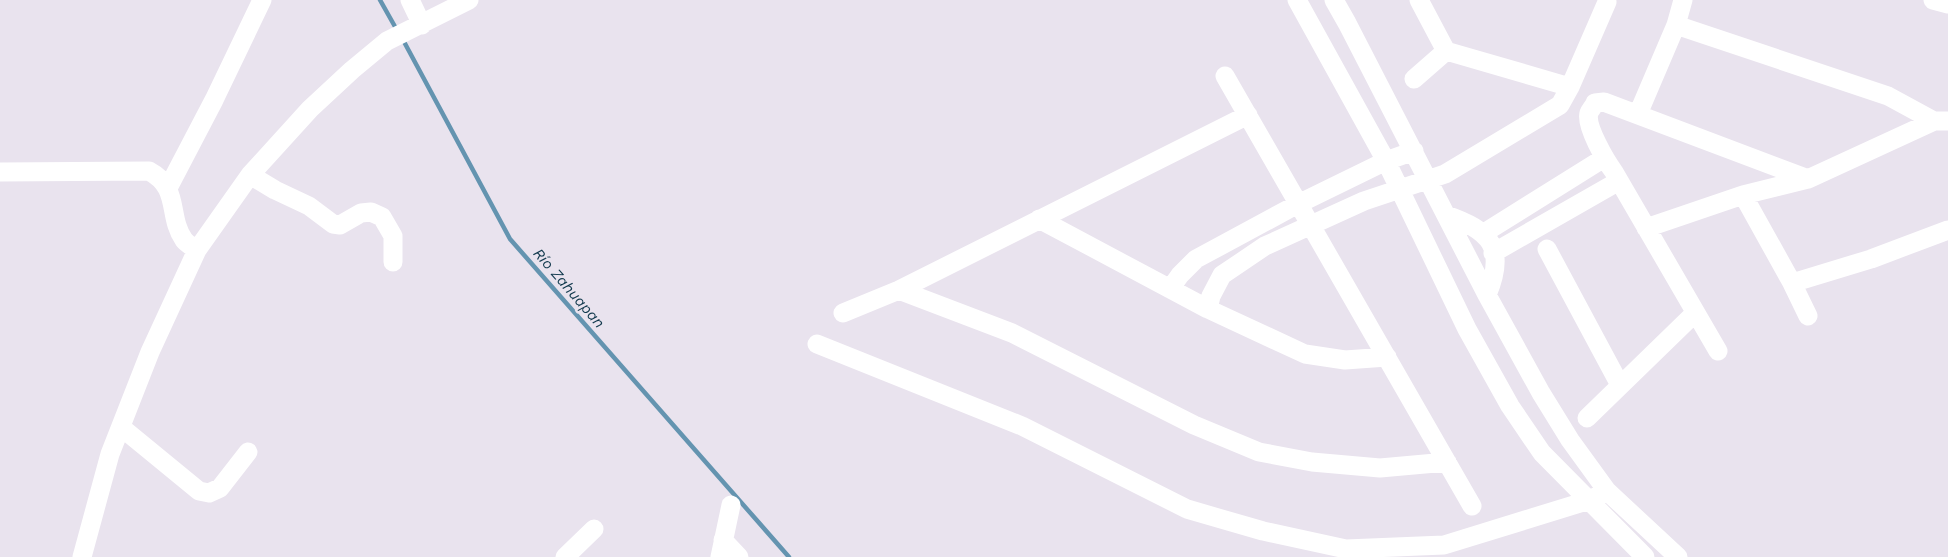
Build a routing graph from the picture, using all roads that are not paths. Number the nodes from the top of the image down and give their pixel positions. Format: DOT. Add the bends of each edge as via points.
graph roads {
  1 [pos="262,0"];
  2 [pos="410,0"];
  3 [pos="469,0"];
  4 [pos="1297,0"];
  5 [pos="1334,0"];
  6 [pos="1419,0"];
  7 [pos="1684,0"];
  8 [pos="1933,0"];
  9 [pos="1605,1"];
  10 [pos="1948,4"];
  11 [pos="1676,24"];
  12 [pos="414,28"];
  13 [pos="1446,51"];
  14 [pos="1226,76"];
  15 [pos="1414,79"];
  16 [pos="1570,88"];
  17 [pos="1638,114"];
  18 [pos="1248,115"];
  19 [pos="1941,121"];
  20 [pos="1414,151"];
  21 [pos="1604,158"];
  22 [pos="1386,161"];
  23 [pos="0,172"];
  24 [pos="250,175"];
  25 [pos="1352,177"];
  26 [pos="1428,179"];
  27 [pos="1808,179"];
  28 [pos="1618,181"];
  29 [pos="168,188"];
  30 [pos="1400,189"];
  31 [pos="1743,195"];
  32 [pos="1364,201"];
  33 [pos="1298,204"];
  34 [pos="1446,215"];
  35 [pos="1039,219"];
  36 [pos="1311,227"];
  37 [pos="1646,228"];
  38 [pos="1948,230"];
  39 [pos="1248,231"];
  40 [pos="1484,233"];
  41 [pos="1265,246"];
  42 [pos="1547,249"];
  43 [pos="197,250"];
  44 [pos="1493,252"];
  45 [pos="1196,259"];
  46 [pos="393,262"];
  47 [pos="1222,275"];
  48 [pos="1792,283"];
  49 [pos="1170,289"];
  50 [pos="899,290"];
  51 [pos="1486,295"];
  52 [pos="1208,309"];
  53 [pos="1695,312"];
  54 [pos="843,313"];
  55 [pos="1808,316"];
  56 [pos="817,344"];
  57 [pos="1718,351"];
  58 [pos="1387,358"];
  59 [pos="1620,385"];
  60 [pos="1587,418"];
  61 [pos="121,426"];
  62 [pos="248,452"];
  63 [pos="1447,462"];
  64 [pos="1607,491"];
  65 [pos="1590,500"];
  66 [pos="731,505"];
  67 [pos="1472,506"];
  68 [pos="594,529"];
  69 [pos="722,549"];
  70 [pos="82,557"];
  71 [pos="565,557"];
  72 [pos="739,557"];
  73 [pos="1645,557"];
  74 [pos="1678,557"];
  1 -- 29 [label="street"];
  2 -- 12 [label="street"];
  3 -- 12 [label="street"];
  4 -- 22 [label="street"];
  5 -- 20 [label="street"];
  6 -- 13 [label="street"];
  7 -- 11 [label="street"];
  8 -- 10 [label="street"];
  9 -- 16 [label="street"];
  11 -- 17 [label="street"];
  11 -- 19 [label="street" via="1888,96"];
  12 -- 24 [label="street" via="387,41 352,70 310,109"];
  13 -- 15 [label="street"];
  13 -- 16 [label="street"];
  14 -- 18 [label="street"];
  16 -- 26 [label="street" via="1560,105 1462,165"];
  17 -- 21 [label="street" via="1604,102 1595,103 1589,122"];
  17 -- 27 [label="street"];
  18 -- 33 [label="street"];
  18 -- 35 [label="street"];
  19 -- 27 [label="street"];
  20 -- 22 [label="street"];
  20 -- 26 [label="street"];
  21 -- 28 [label="street"];
  21 -- 40 [label="street"];
  22 -- 25 [label="street"];
  22 -- 30 [label="street"];
  23 -- 29 [label="street" via="149,170"];
  24 -- 43 [label="street"];
  24 -- 46 [label="street" via="309,206 333,224 340,225 371,212 382,217 392,236"];
  25 -- 32 [label="street"];
  25 -- 33 [label="street"];
  26 -- 30 [label="street"];
  26 -- 34 [label="street"];
  27 -- 31 [label="street"];
  28 -- 37 [label="street"];
  28 -- 44 [label="street"];
  29 -- 43 [label="street" via="178,228 185,240"];
  30 -- 32 [label="street"];
  30 -- 65 [label="street" via="1467,328 1510,406 1542,453"];
  31 -- 37 [label="street"];
  31 -- 48 [label="street"];
  32 -- 36 [label="street"];
  33 -- 36 [label="street"];
  33 -- 39 [label="street"];
  34 -- 40 [label="street"];
  34 -- 51 [label="street"];
  35 -- 49 [label="street"];
  35 -- 50 [label="street"];
  36 -- 41 [label="street"];
  36 -- 58 [label="street"];
  37 -- 53 [label="street"];
  38 -- 48 [label="street" via="1871,260"];
  39 -- 41 [label="street"];
  39 -- 45 [label="street"];
  40 -- 44 [label="street"];
  41 -- 47 [label="street"];
  42 -- 59 [label="street"];
  43 -- 61 [label="street" via="150,352"];
  44 -- 51 [label="street" via="1496,269"];
  45 -- 47 [label="street"];
  45 -- 49 [label="street"];
  47 -- 52 [label="street"];
  48 -- 55 [label="street"];
  49 -- 52 [label="street"];
  50 -- 54 [label="street"];
  50 -- 63 [label="street" via="1012,333 1194,425 1259,452 1312,462 1380,468"];
  51 -- 64 [label="street" via="1545,401"];
  52 -- 58 [label="street" via="1305,354 1345,360"];
  53 -- 57 [label="street"];
  53 -- 59 [label="street"];
  56 -- 65 [label="street" via="1022,426 1187,509 1263,531 1346,549 1444,546"];
  58 -- 63 [label="street"];
  59 -- 60 [label="street"];
  61 -- 62 [label="street" via="199,491 209,493 220,488"];
  61 -- 70 [label="street" via="110,454"];
  63 -- 67 [label="street"];
  64 -- 65 [label="street"];
  64 -- 74 [label="street"];
  65 -- 73 [label="street"];
  66 -- 69 [label="street"];
  68 -- 71 [label="street"];
  69 -- 72 [label="street"];
}
